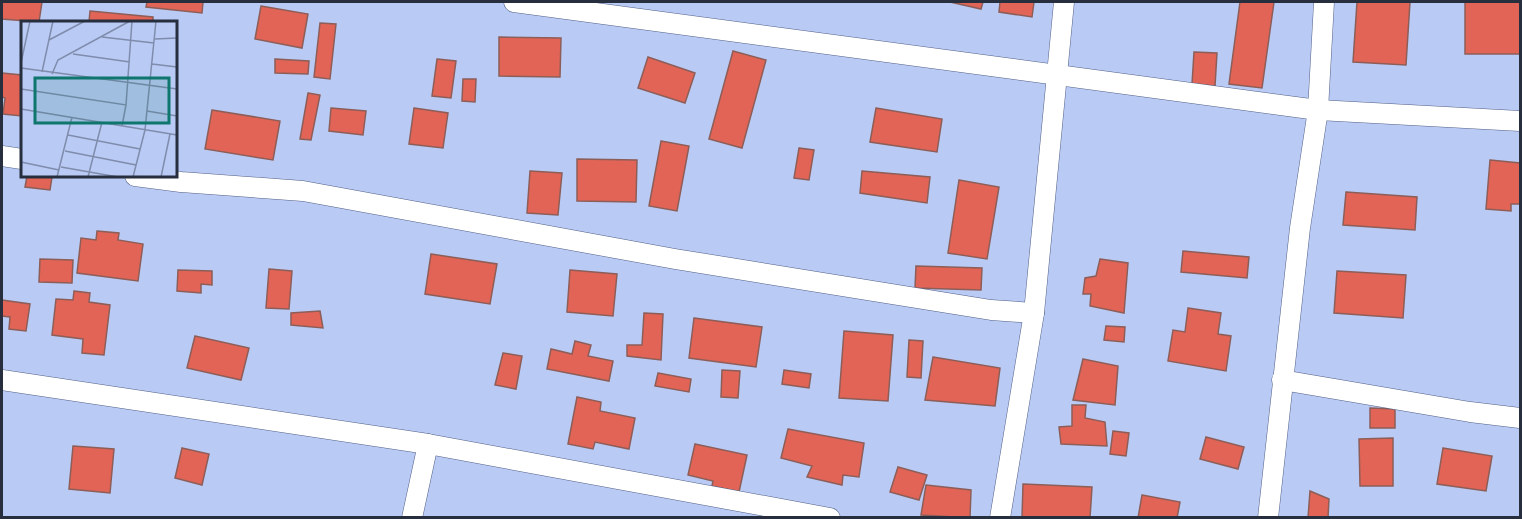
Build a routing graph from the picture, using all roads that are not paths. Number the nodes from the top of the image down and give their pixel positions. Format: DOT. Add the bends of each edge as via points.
graph roads {
  1 [pos="514,2"];
  2 [pos="1064,2"];
  3 [pos="1324,2"];
  4 [pos="1056,77"];
  5 [pos="1318,110"];
  6 [pos="1521,121"];
  7 [pos="2,156"];
  8 [pos="21,159"];
  9 [pos="143,177"];
  10 [pos="1034,313"];
  11 [pos="2,380"];
  12 [pos="1282,380"];
  13 [pos="1521,418"];
  14 [pos="428,444"];
  15 [pos="766,512"];
  16 [pos="412,518"];
  17 [pos="830,518"];
  18 [pos="1000,518"];
  19 [pos="1268,518"];
  1 -- 4 [label="street"];
  2 -- 4 [label="street"];
  3 -- 5 [label="street"];
  4 -- 5 [label="street"];
  4 -- 10 [label="street"];
  5 -- 6 [label="street"];
  5 -- 12 [label="street"];
  7 -- 8 [label="street"];
  9 -- 10 [label="street" via="303,191 687,261 991,310"];
  10 -- 18 [label="street"];
  11 -- 14 [label="street"];
  12 -- 13 [label="street"];
  12 -- 19 [label="street"];
  14 -- 15 [label="street"];
  14 -- 16 [label="street"];
  15 -- 17 [label="street"];
}
